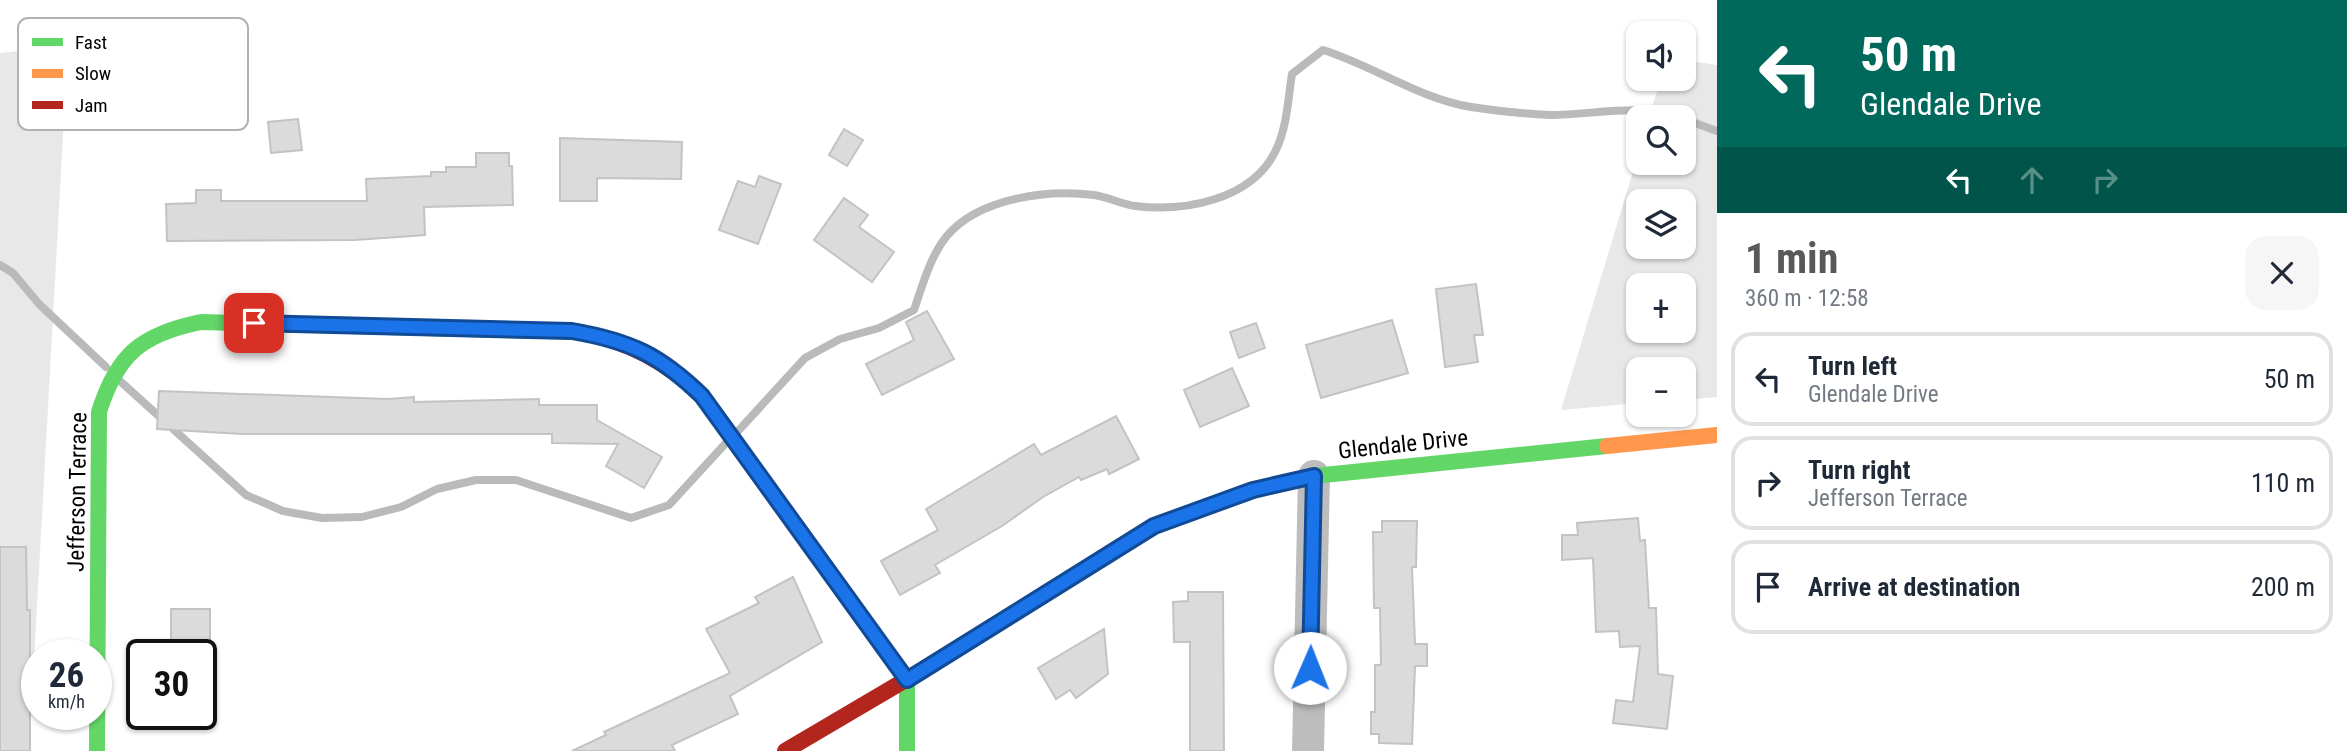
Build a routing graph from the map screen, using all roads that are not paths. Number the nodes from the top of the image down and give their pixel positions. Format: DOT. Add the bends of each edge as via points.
graph roads {
  1 [pos="1717,435"];
  2 [pos="1314,476"];
  3 [pos="907,680"];
  4 [pos="97,751"];
  5 [pos="785,751"];
  6 [pos="907,751"];
  7 [pos="1308,751"];
  1 -- 2 [label="street, Glendale Drive"];
  2 -- 3 [label="street, Glendale Drive" via="1253,490 1154,526"];
  2 -- 7 [label="street"];
  3 -- 4 [label="street, Jefferson Terrace" via="702,396 675,370 641,348 572,331 201,322 146,338 121,360 106,384 99,412"];
  3 -- 5 [label="street, Glendale Drive"];
  3 -- 6 [label="street"];
}
